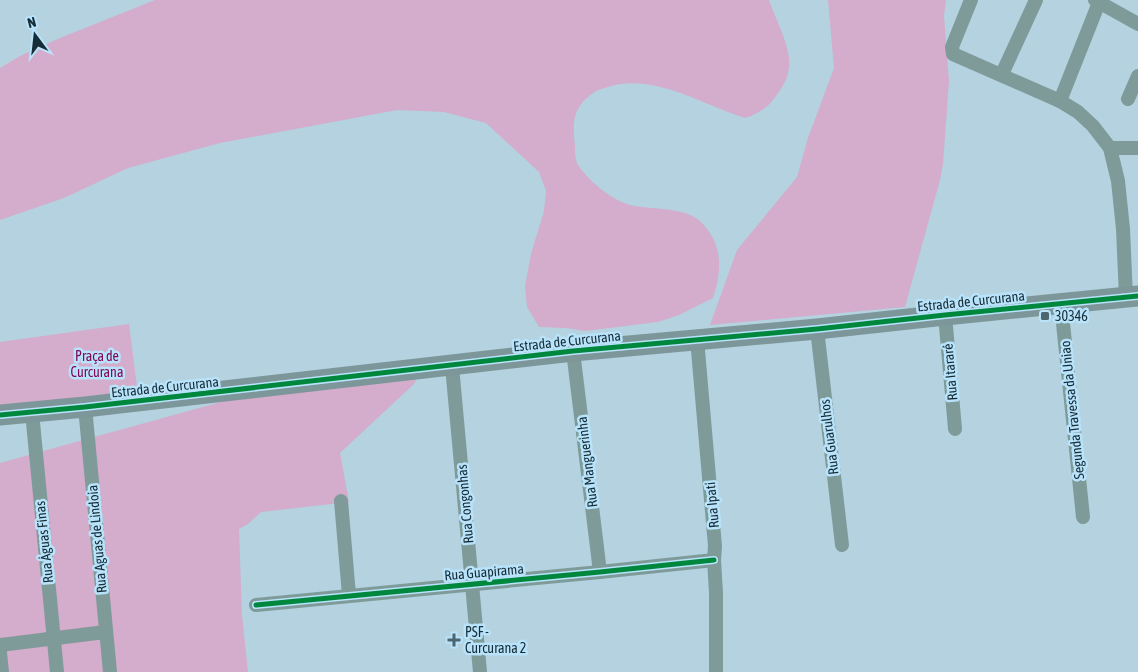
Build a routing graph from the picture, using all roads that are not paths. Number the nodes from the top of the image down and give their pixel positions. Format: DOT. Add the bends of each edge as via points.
graph roads {
  1 [pos="971,0"];
  2 [pos="1036,0"];
  3 [pos="1098,1"];
  4 [pos="1138,24"];
  5 [pos="1002,74"];
  6 [pos="1138,76"];
  7 [pos="1128,99"];
  8 [pos="1060,101"];
  9 [pos="1110,148"];
  10 [pos="1138,148"];
  11 [pos="1132,297"];
  12 [pos="1061,304"];
  13 [pos="945,315"];
  14 [pos="817,329"];
  15 [pos="697,339"];
  16 [pos="573,352"];
  17 [pos="452,366"];
  18 [pos="85,407"];
  19 [pos="32,412"];
  20 [pos="0,415"];
  21 [pos="956,429"];
  22 [pos="341,501"];
  23 [pos="1083,517"];
  24 [pos="842,545"];
  25 [pos="714,560"];
  26 [pos="600,572"];
  27 [pos="472,584"];
  28 [pos="349,595"];
  29 [pos="256,605"];
  30 [pos="105,632"];
  31 [pos="54,638"];
  32 [pos="0,645"];
  33 [pos="0,653"];
  34 [pos="2,672"];
  35 [pos="57,672"];
  36 [pos="110,672"];
  37 [pos="480,672"];
  38 [pos="716,672"];
  1 -- 5 [label="street" via="952,51"];
  2 -- 5 [label="street"];
  3 -- 4 [label="street"];
  3 -- 8 [label="street"];
  5 -- 8 [label="street"];
  6 -- 7 [label="street"];
  8 -- 9 [label="street" via="1078,112"];
  9 -- 10 [label="street"];
  9 -- 11 [label="street" via="1118,181"];
  11 -- 12 [label="main road, Estrada de Curcurana"];
  12 -- 13 [label="main road, Estrada de Curcurana"];
  12 -- 23 [label="street, Segunda Travessa da Uniao"];
  13 -- 14 [label="main road, Estrada de Curcurana"];
  13 -- 21 [label="street, Rua Itararé"];
  14 -- 15 [label="main road, Estrada de Curcurana"];
  14 -- 24 [label="street, Rua Guarulhos"];
  15 -- 16 [label="main road, Estrada de Curcurana"];
  15 -- 25 [label="street, Rua Ipati" via="716,546"];
  16 -- 17 [label="main road, Estrada de Curcurana"];
  16 -- 26 [label="street, Rua Manguerinha"];
  17 -- 18 [label="main road, Estrada de Curcurana"];
  17 -- 27 [label="street, Rua Congonhas"];
  18 -- 19 [label="main road, Estrada de Curcurana"];
  18 -- 30 [label="street, Rua Aguas de Lindoia"];
  19 -- 20 [label="main road, Estrada de Curcurana"];
  19 -- 31 [label="street, Rua Águas Finas"];
  22 -- 28 [label="street"];
  25 -- 26 [label="street, Rua Guapirama"];
  25 -- 38 [label="street, Rua Ipati"];
  26 -- 27 [label="street, Rua Guapirama"];
  27 -- 28 [label="street, Rua Guapirama"];
  27 -- 37 [label="street, Rua Congonhas"];
  28 -- 29 [label="street, Rua Guapirama"];
  30 -- 31 [label="street"];
  30 -- 36 [label="street, Rua Aguas de Lindoia"];
  31 -- 32 [label="street"];
  31 -- 35 [label="street, Rua Águas Finas"];
  33 -- 34 [label="street"];
}
